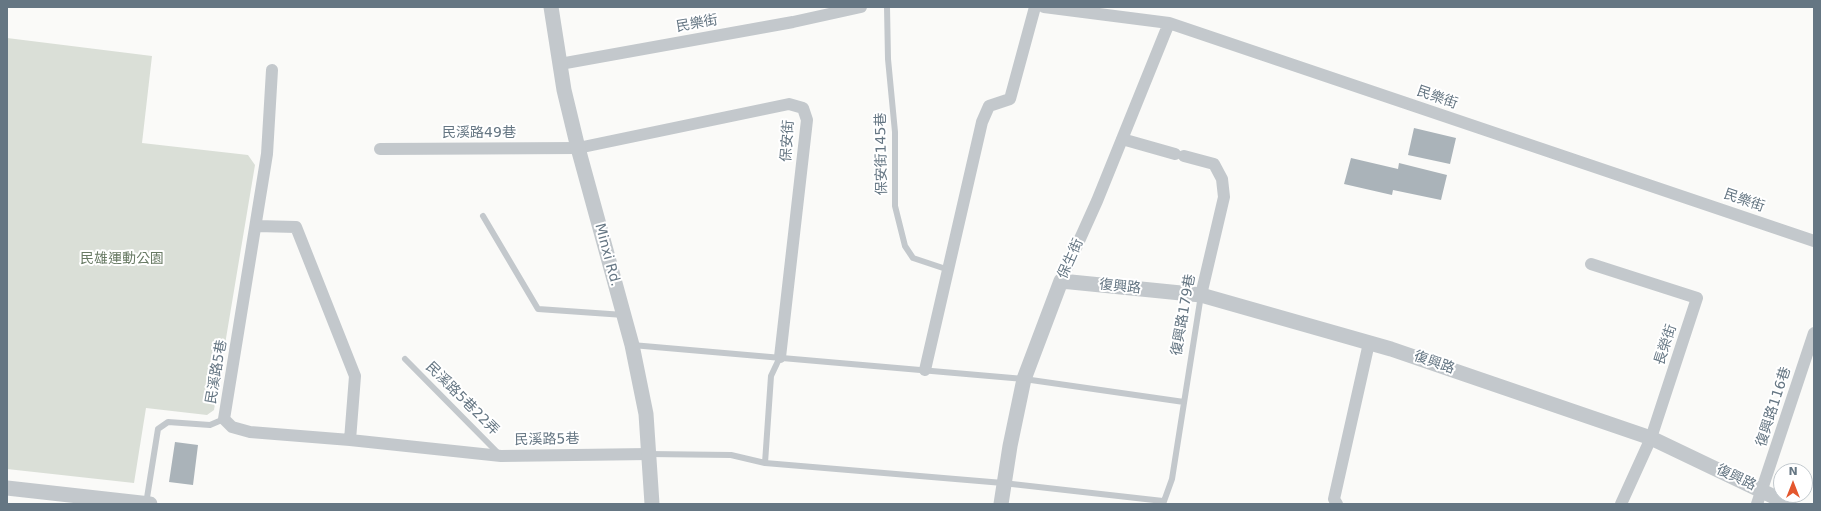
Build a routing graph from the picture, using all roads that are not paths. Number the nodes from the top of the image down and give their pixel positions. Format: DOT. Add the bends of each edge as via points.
graph roads {
  1 [pos="551,7"];
  2 [pos="861,7"];
  3 [pos="887,7"];
  4 [pos="1035,7"];
  5 [pos="1044,7"];
  6 [pos="1169,23"];
  7 [pos="560,64"];
  8 [pos="272,70"];
  9 [pos="1122,139"];
  10 [pos="578,148"];
  11 [pos="380,149"];
  12 [pos="483,216"];
  13 [pos="257,226"];
  14 [pos="1814,241"];
  15 [pos="1591,264"];
  16 [pos="949,270"];
  17 [pos="1061,281"];
  18 [pos="1201,295"];
  19 [pos="624,315"];
  20 [pos="1814,333"];
  21 [pos="1369,342"];
  22 [pos="632,345"];
  23 [pos="780,357"];
  24 [pos="405,359"];
  25 [pos="925,370"];
  26 [pos="1024,378"];
  27 [pos="1184,402"];
  28 [pos="224,419"];
  29 [pos="1651,438"];
  30 [pos="350,440"];
  31 [pos="650,454"];
  32 [pos="501,456"];
  33 [pos="766,463"];
  34 [pos="1003,483"];
  35 [pos="7,488"];
  36 [pos="1760,497"];
  37 [pos="1163,503"];
  38 [pos="146,504"];
  39 [pos="150,504"];
  40 [pos="652,504"];
  41 [pos="1001,504"];
  42 [pos="1337,504"];
  43 [pos="1621,504"];
  44 [pos="1789,504"];
  1 -- 7 [label="street, Minxi Rd."];
  2 -- 7 [label="street, 民樂街" via="793,22"];
  3 -- 16 [label="lane, 保安街145巷" via="888,59 895,132 895,206 905,246 913,258"];
  4 -- 16 [label="street" via="1010,99 989,106 982,122"];
  5 -- 6 [label="street, 民樂街"];
  6 -- 9 [label="street, 保生街"];
  6 -- 14 [label="street, 民樂街"];
  7 -- 10 [label="street, Minxi Rd."];
  8 -- 13 [label="street, 民溪路5巷" via="267,154"];
  9 -- 17 [label="street, 保生街"];
  9 -- 18 [label="street, 復興路179巷" via="1214,164 1222,179 1224,197"];
  10 -- 11 [label="street, 民溪路49巷"];
  10 -- 19 [label="street, Minxi Rd."];
  10 -- 23 [label="street, 保安街" via="789,104 803,108 807,120"];
  12 -- 19 [label="lane" via="538,309"];
  13 -- 28 [label="street, 民溪路5巷"];
  13 -- 30 [label="street" via="296,227 355,376"];
  15 -- 29 [label="street, 長榮街" via="1697,298"];
  16 -- 25 [label="street"];
  17 -- 18 [label="street, 復興路"];
  17 -- 26 [label="street, 保生街"];
  18 -- 21 [label="street, 復興路"];
  18 -- 27 [label="lane, 復興路179巷"];
  19 -- 22 [label="street, Minxi Rd."];
  20 -- 36 [label="street, 復興路116巷"];
  21 -- 29 [label="street, 復興路"];
  21 -- 42 [label="street" via="1334,499"];
  22 -- 23 [label="lane"];
  22 -- 31 [label="street, Minxi Rd." via="646,414"];
  23 -- 25 [label="lane"];
  23 -- 33 [label="lane" via="771,376"];
  24 -- 32 [label="lane, 民溪路5巷22弄"];
  25 -- 26 [label="lane"];
  26 -- 27 [label="lane"];
  26 -- 34 [label="street, 保生街"];
  27 -- 37 [label="lane, 復興路179巷" via="1172,479"];
  28 -- 30 [label="street, 民溪路5巷" via="232,427 250,432"];
  28 -- 38 [label="lane" via="210,425 168,422 158,429"];
  29 -- 36 [label="street, 復興路"];
  29 -- 43 [label="street, 長榮街"];
  30 -- 32 [label="street, 民溪路5巷"];
  31 -- 32 [label="street, 民溪路5巷"];
  31 -- 33 [label="lane" via="731,456"];
  31 -- 40 [label="street, Minxi Rd."];
  33 -- 34 [label="lane"];
  34 -- 37 [label="lane"];
  34 -- 41 [label="street, 保生街"];
  35 -- 38 [label="street"];
  36 -- 44 [label="street, 復興路"];
  38 -- 39 [label="street"];
}
